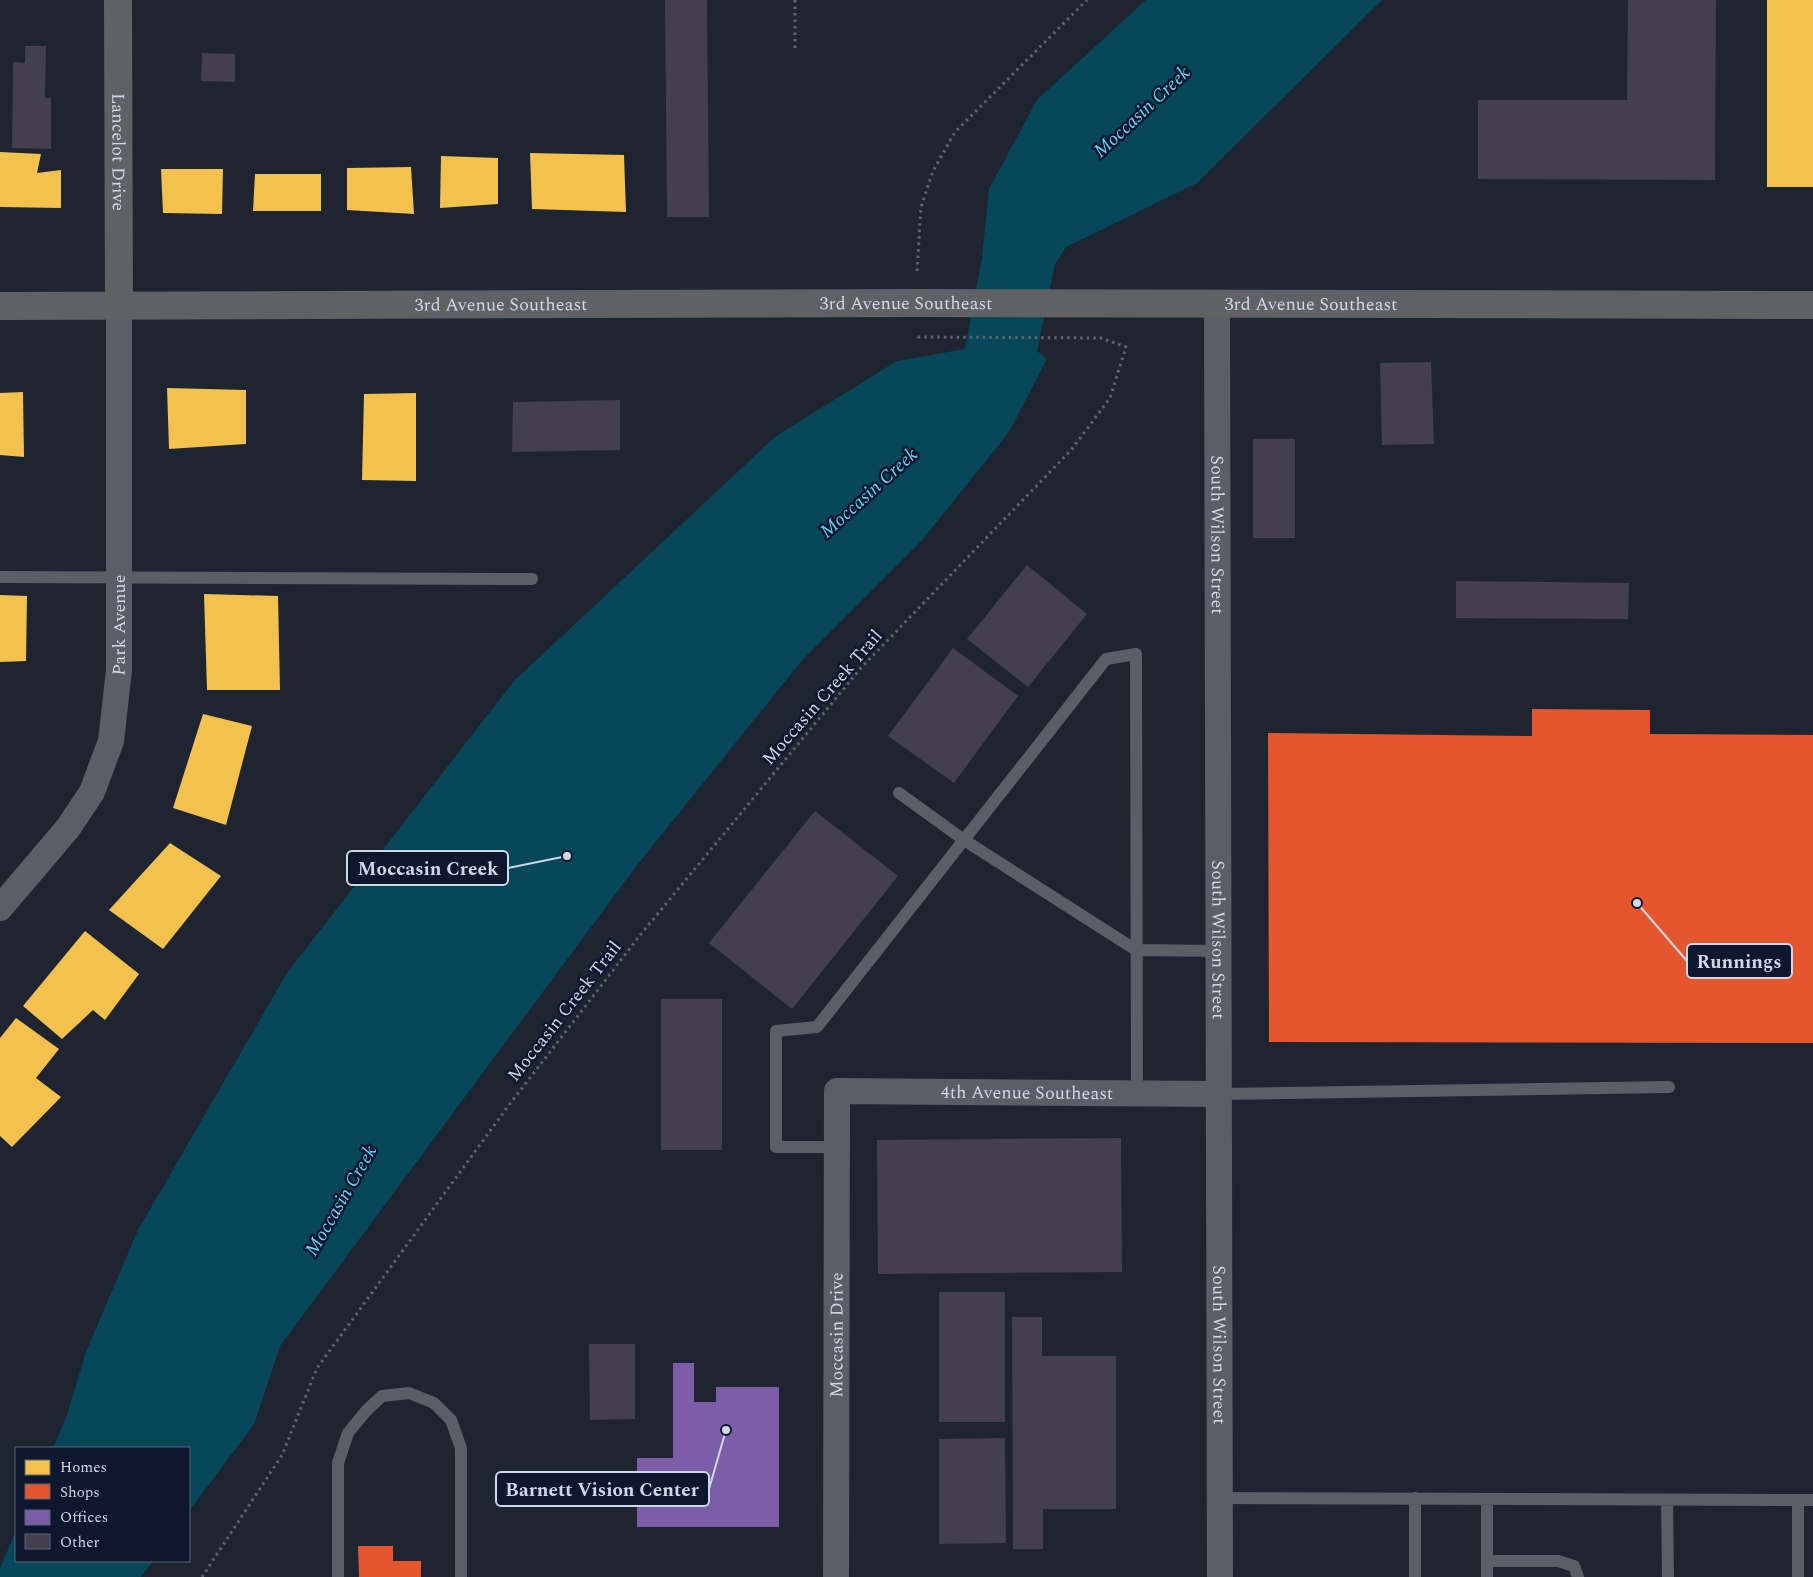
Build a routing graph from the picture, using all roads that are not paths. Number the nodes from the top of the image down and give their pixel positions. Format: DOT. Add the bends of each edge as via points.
graph roads {
  1 [pos="118,0"];
  2 [pos="1217,304"];
  3 [pos="1813,305"];
  4 [pos="0,306"];
  5 [pos="119,306"];
  6 [pos="0,577"];
  7 [pos="119,577"];
  8 [pos="532,579"];
  9 [pos="898,793"];
  10 [pos="964,840"];
  11 [pos="0,908"];
  12 [pos="1136,950"];
  13 [pos="1218,951"];
  14 [pos="1669,1087"];
  15 [pos="837,1091"];
  16 [pos="1137,1093"];
  17 [pos="1218,1094"];
  18 [pos="837,1146"];
  19 [pos="1220,1498"];
  20 [pos="1415,1498"];
  21 [pos="1487,1499"];
  22 [pos="1667,1500"];
  23 [pos="1798,1500"];
  24 [pos="1813,1500"];
  25 [pos="1487,1561"];
  26 [pos="338,1577"];
  27 [pos="461,1577"];
  28 [pos="836,1577"];
  29 [pos="1220,1577"];
  30 [pos="1415,1577"];
  31 [pos="1487,1577"];
  32 [pos="1578,1577"];
  33 [pos="1668,1577"];
  34 [pos="1798,1577"];
  1 -- 5 [label="street, Lancelot Drive"];
  2 -- 3 [label="street, 3rd Avenue Southeast"];
  2 -- 5 [label="street, 3rd Avenue Southeast"];
  2 -- 13 [label="street, South Wilson Street"];
  4 -- 5 [label="street, 3rd Avenue Southeast"];
  5 -- 7 [label="street, Park Avenue"];
  6 -- 7 [label="lane"];
  7 -- 8 [label="lane"];
  7 -- 11 [label="street, Park Avenue" via="119,670 111,741 87,799 68,828"];
  9 -- 10 [label="lane"];
  10 -- 12 [label="lane"];
  10 -- 12 [label="lane" via="1106,659 1136,654"];
  10 -- 18 [label="lane" via="817,1027 776,1030 776,1147"];
  12 -- 13 [label="lane"];
  12 -- 16 [label="lane"];
  13 -- 17 [label="street, South Wilson Street"];
  14 -- 17 [label="lane"];
  15 -- 16 [label="street, 4th Avenue Southeast"];
  15 -- 18 [label="street, Moccasin Drive"];
  16 -- 17 [label="street, 4th Avenue Southeast"];
  17 -- 19 [label="street, South Wilson Street"];
  18 -- 28 [label="street, Moccasin Drive"];
  19 -- 20 [label="lane"];
  19 -- 29 [label="street, South Wilson Street"];
  20 -- 21 [label="lane"];
  20 -- 30 [label="lane"];
  21 -- 22 [label="lane"];
  21 -- 25 [label="lane"];
  22 -- 23 [label="lane"];
  22 -- 33 [label="lane"];
  23 -- 24 [label="lane"];
  23 -- 34 [label="lane"];
  25 -- 31 [label="lane"];
  25 -- 32 [label="lane" via="1558,1561 1574,1566"];
  26 -- 27 [label="lane" via="338,1462 348,1433 382,1396 409,1394 434,1403 451,1420 461,1448"];
}
